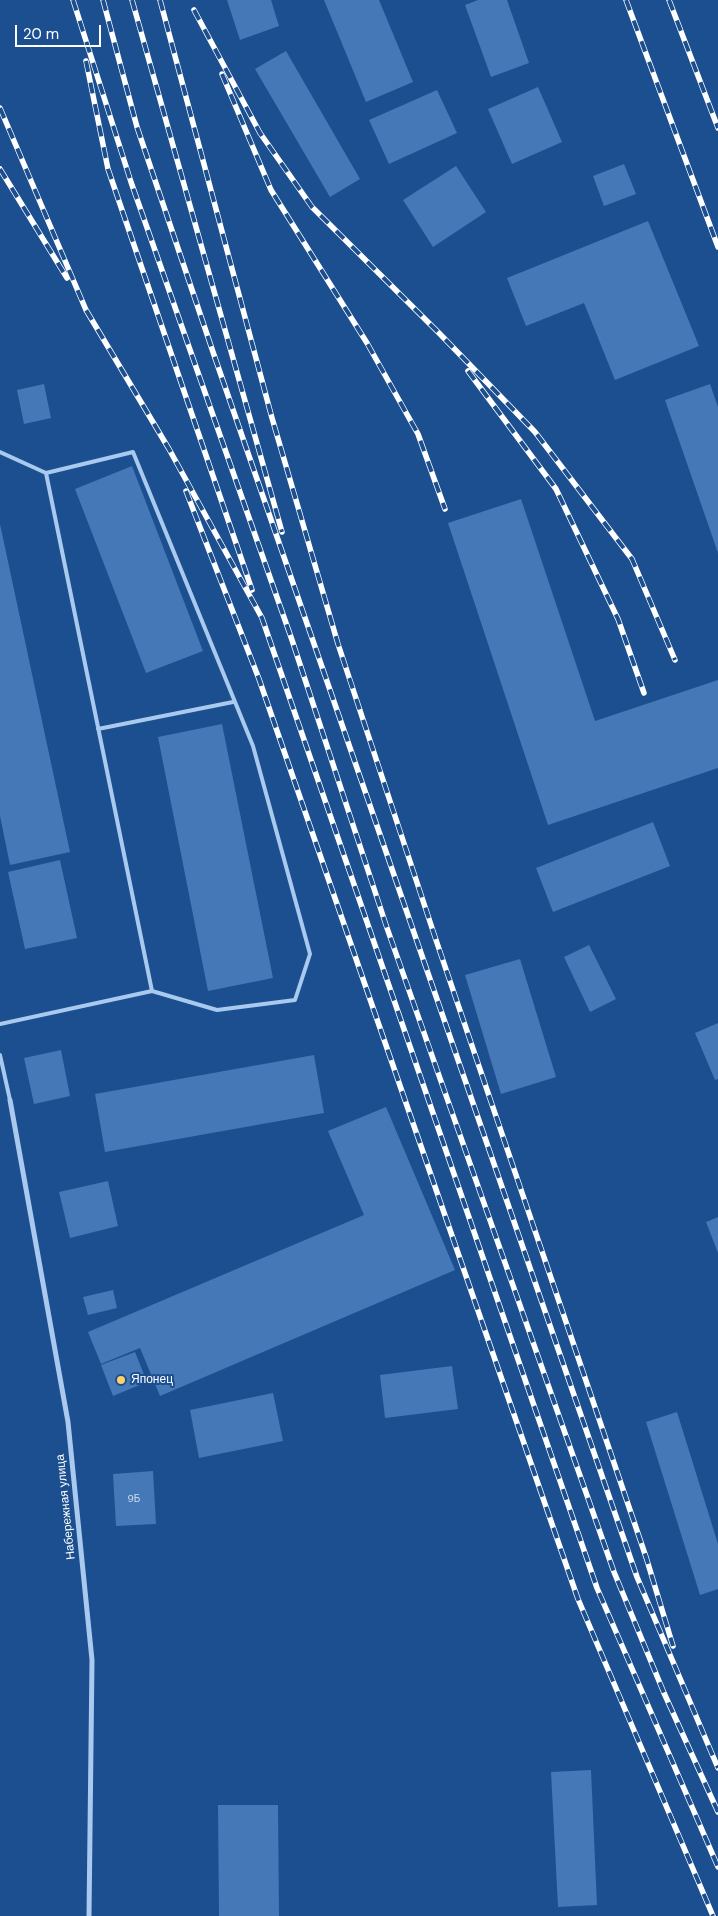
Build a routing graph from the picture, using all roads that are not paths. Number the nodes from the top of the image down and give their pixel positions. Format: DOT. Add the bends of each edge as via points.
graph roads {
  1 [pos="0,452"];
  2 [pos="46,473"];
  3 [pos="233,702"];
  4 [pos="98,729"];
  5 [pos="152,991"];
  6 [pos="0,1024"];
  7 [pos="0,1054"];
  8 [pos="10,1100"];
  9 [pos="89,1916"];
  1 -- 2 [label="lane"];
  2 -- 3 [label="lane" via="133,452"];
  2 -- 4 [label="lane"];
  3 -- 4 [label="lane"];
  3 -- 5 [label="lane" via="253,746 310,954 295,1000 217,1010"];
  4 -- 5 [label="lane"];
  5 -- 6 [label="lane"];
  7 -- 8 [label="lane"];
  8 -- 9 [label="street, Набережная улица" via="68,1422 92,1660"];
}
